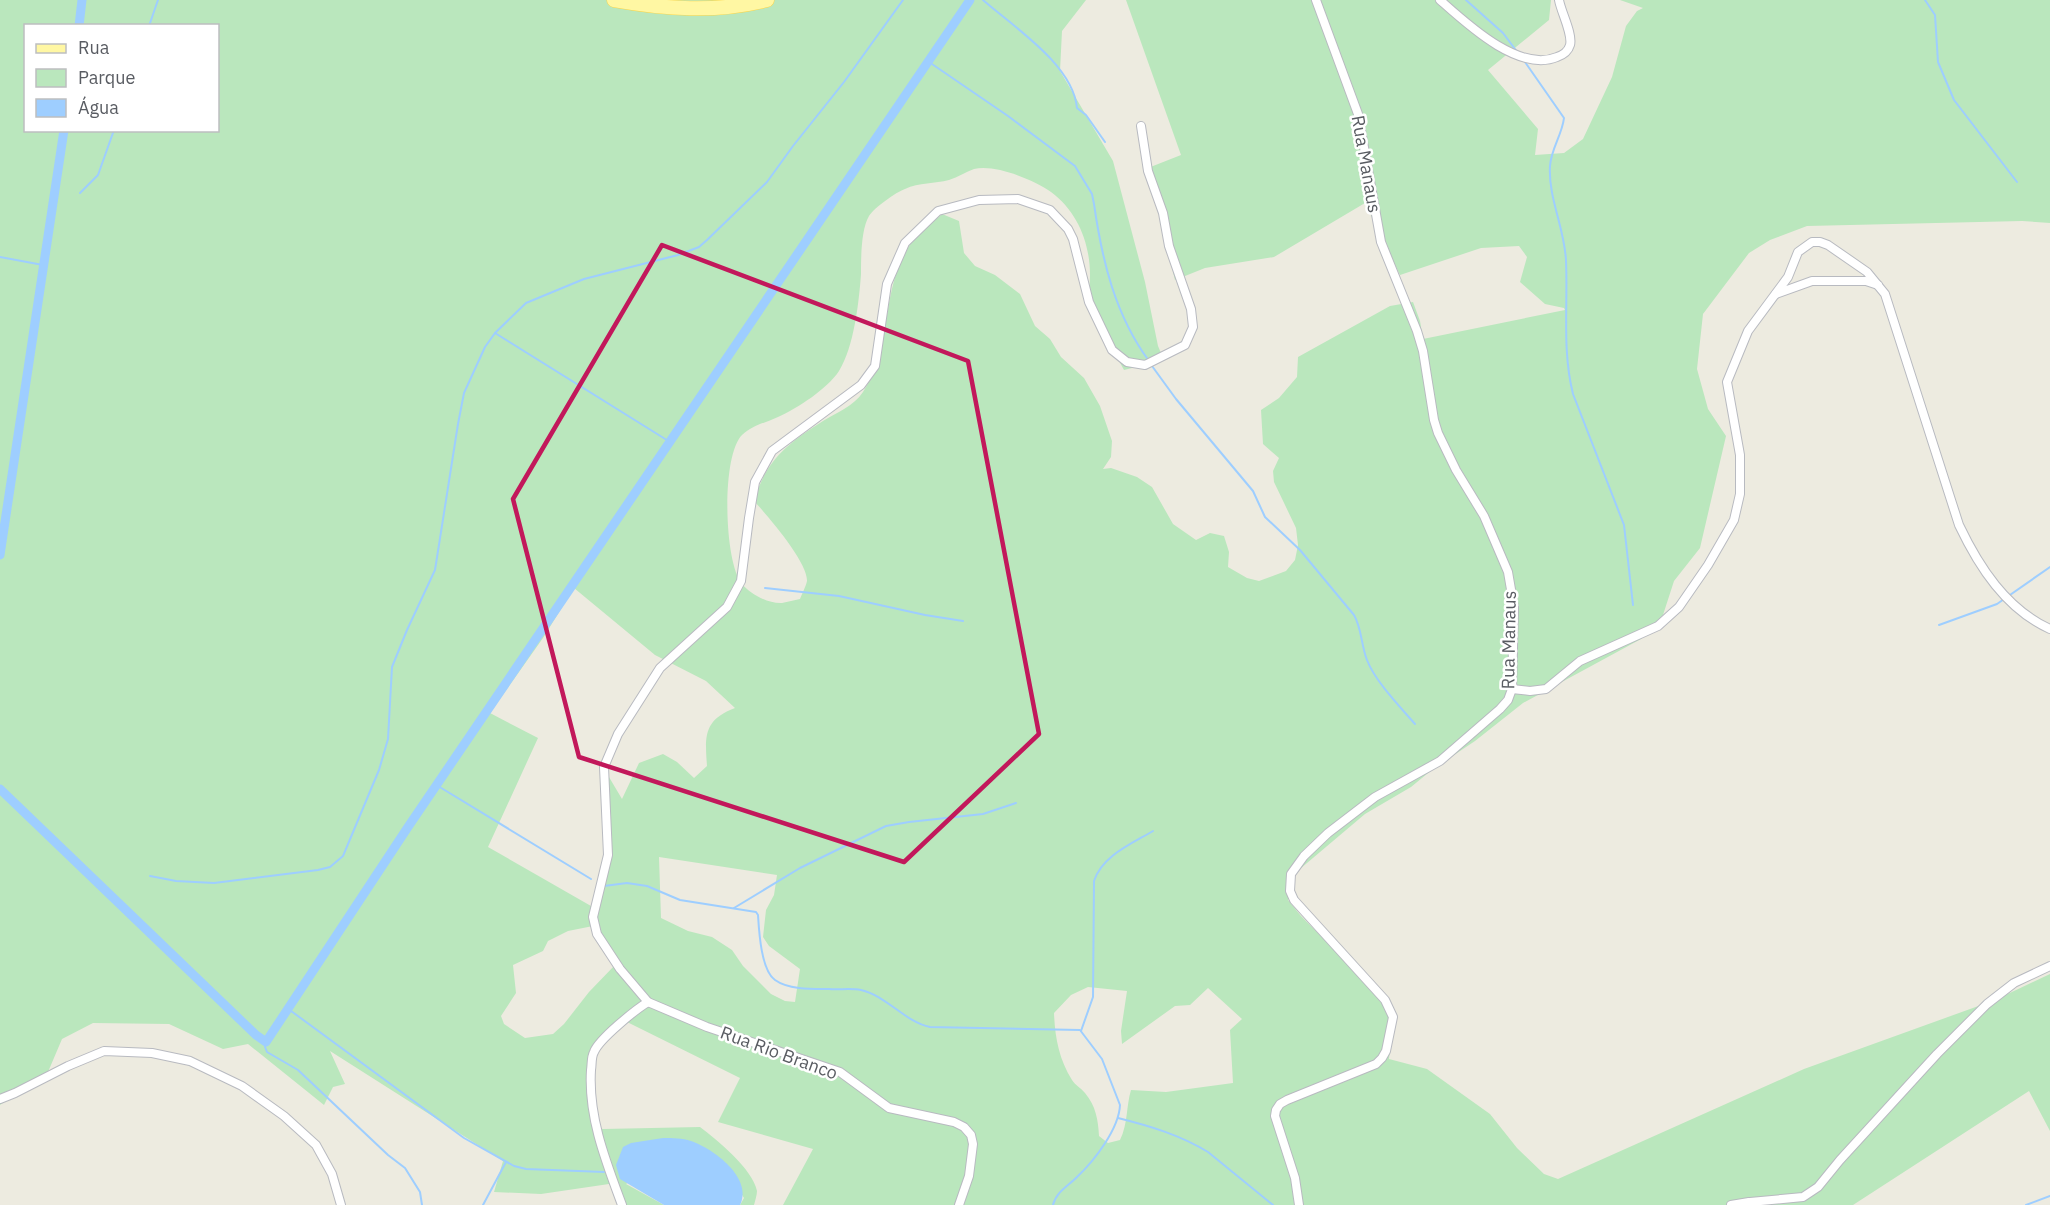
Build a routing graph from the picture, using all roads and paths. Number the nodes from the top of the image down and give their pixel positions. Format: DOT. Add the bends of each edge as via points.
graph roads {
  1 [pos="614,0"];
  2 [pos="767,0"];
  3 [pos="1316,0"];
  4 [pos="1440,0"];
  5 [pos="1559,0"];
  6 [pos="1141,126"];
  7 [pos="1879,285"];
  8 [pos="1776,294"];
  9 [pos="2050,629"];
  10 [pos="1512,689"];
  11 [pos="2050,966"];
  12 [pos="648,1002"];
  13 [pos="0,1099"];
  14 [pos="1748,1204"];
  15 [pos="341,1205"];
  16 [pos="622,1205"];
  17 [pos="959,1205"];
  18 [pos="1299,1205"];
  19 [pos="1731,1205"];
  1 -- 2 [label="main road" via="698,9"];
  3 -- 10 [label="street, Rua Manaus" via="1358,114 1381,242 1423,351 1438,433 1484,516 1508,572 1514,607"];
  4 -- 5 [label="street" via="1478,34 1512,53 1540,61 1565,53 1570,46"];
  6 -- 12 [label="street" via="1148,171 1191,309 1193,327 1185,345 1145,364 1127,362 1112,350 1089,302 1068,229 1050,210 1017,198 979,200 938,211 905,243 887,284 875,366 861,385 772,451 755,482 741,581 727,607 660,668 618,734 604,767 608,855 593,917 597,934"];
  7 -- 8 [label="street" via="1866,281 1812,281"];
  7 -- 8 [label="street" via="1828,244 1812,242 1798,252"];
  7 -- 9 [label="street" via="1904,350 1959,525 1972,553 2011,603"];
  8 -- 10 [label="street" via="1753,322 1727,382 1740,455 1740,494 1734,520 1708,565 1679,608 1658,626 1580,662 1546,689"];
  10 -- 18 [label="street, Rua Manaus" via="1500,709 1440,761 1351,814 1304,856 1291,874 1289,883 1294,900 1385,1000 1393,1017 1386,1051 1376,1064 1287,1100 1276,1110 1276,1123 1295,1178"];
  11 -- 14 [label="street" via="2014,983 1987,1004 1818,1187 1803,1197"];
  12 -- 16 [label="street" via="592,1056 591,1086 599,1142"];
  12 -- 17 [label="street, Rua Rio Branco" via="707,1027 840,1072 889,1108 964,1127 973,1144 969,1176"];
  13 -- 15 [label="street" via="104,1051 152,1053 190,1061 242,1086 316,1144 332,1174"];
  14 -- 19 [label="street"];
}
